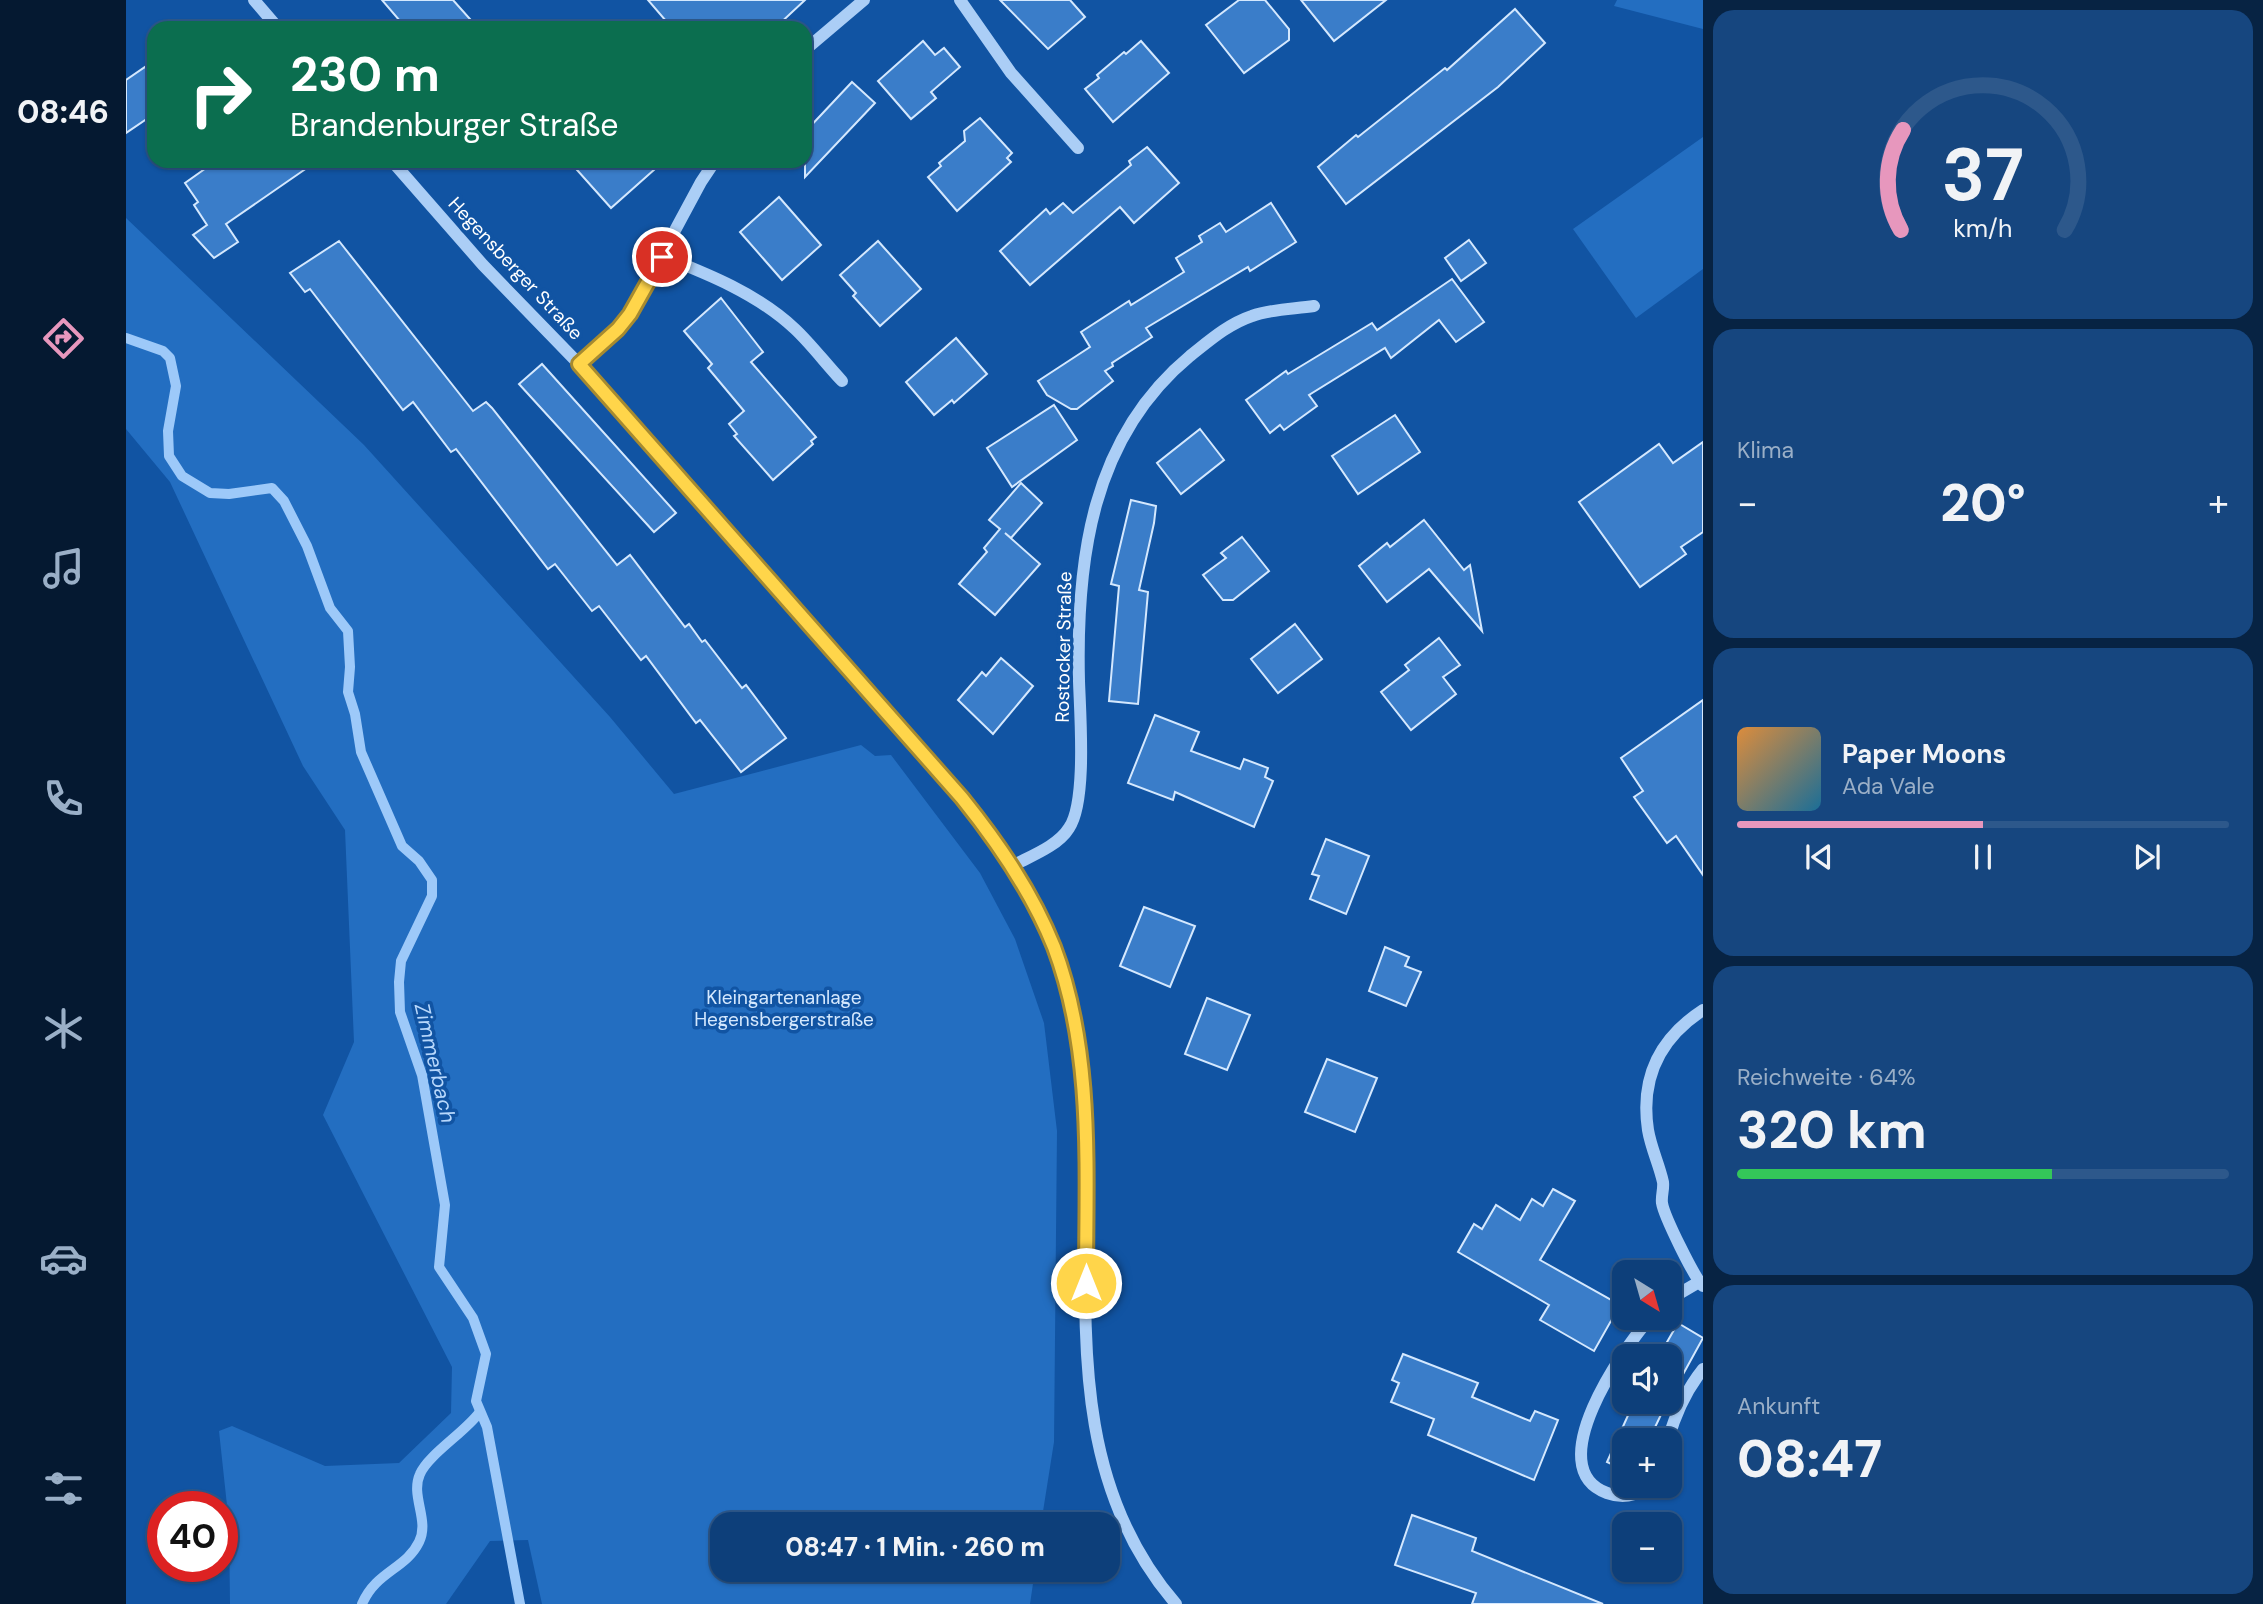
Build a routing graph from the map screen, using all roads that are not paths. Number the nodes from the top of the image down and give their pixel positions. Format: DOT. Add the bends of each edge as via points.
graph roads {
  1 [pos="254,0"];
  2 [pos="864,0"];
  3 [pos="960,0"];
  4 [pos="272,21"];
  5 [pos="812,44"];
  6 [pos="1078,148"];
  7 [pos="398,168"];
  8 [pos="710,168"];
  9 [pos="662,257"];
  10 [pos="1314,306"];
  11 [pos="579,364"];
  12 [pos="842,381"];
  13 [pos="1012,866"];
  14 [pos="1703,1010"];
  15 [pos="1701,1284"];
  16 [pos="1682,1293"];
  17 [pos="1642,1330"];
  18 [pos="1703,1368"];
  19 [pos="1672,1428"];
  20 [pos="1612,1493"];
  21 [pos="1176,1604"];
  1 -- 4 [label="street"];
  2 -- 5 [label="street"];
  3 -- 6 [label="street" via="1011,73"];
  7 -- 11 [label="street, Hegensberger Straße"];
  8 -- 9 [label="street"];
  9 -- 11 [label="street" via="630,314"];
  9 -- 12 [label="street" via="766,306 795,328"];
  10 -- 13 [label="street, Rostocker Straße" via="1252,316 1220,331 1175,369 1142,407 1122,441 1090,520 1085,556 1079,651 1079,792 1071,826 1061,838"];
  11 -- 13 [label="street, Hegensberger Straße" via="962,798"];
  13 -- 21 [label="street, Hegensberger Straße" via="1054,947 1080,1057 1086,1329 1096,1441 1116,1506 1135,1546"];
  14 -- 15 [label="street" via="1672,1035 1659,1054 1650,1078 1646,1114 1663,1183 1662,1203"];
  15 -- 16 [label="street"];
  17 -- 20 [label="street" via="1603,1389 1580,1450 1585,1475 1595,1487"];
  18 -- 19 [label="street"];
}
